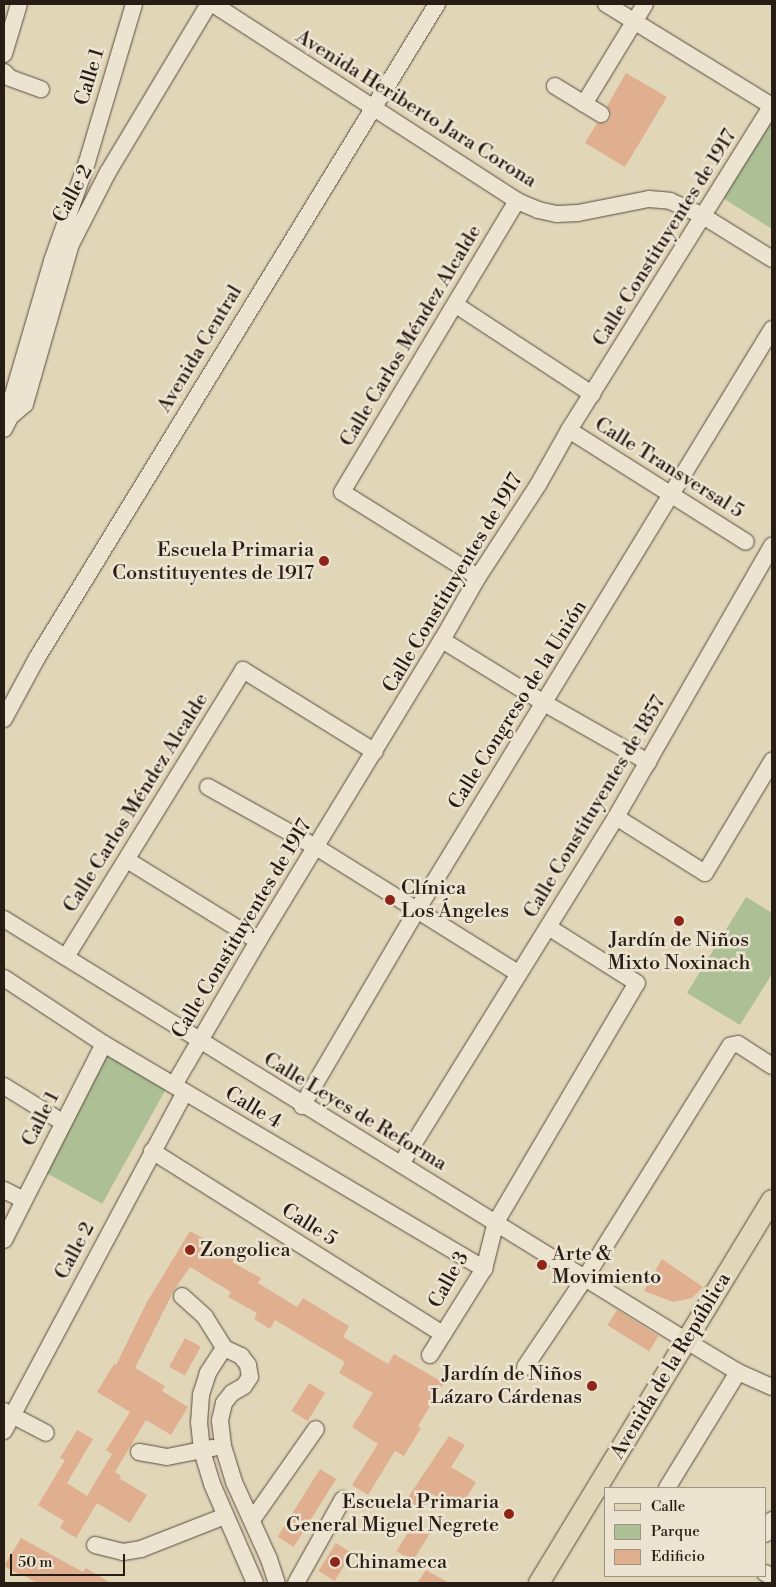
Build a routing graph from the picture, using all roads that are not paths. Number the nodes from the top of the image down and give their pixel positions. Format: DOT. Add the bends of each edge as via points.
graph roads {
  1 [pos="19,4"];
  2 [pos="134,4"];
  3 [pos="211,4"];
  4 [pos="437,4"];
  5 [pos="606,4"];
  6 [pos="645,4"];
  7 [pos="635,20"];
  8 [pos="4,54"];
  9 [pos="4,72"];
  10 [pos="555,86"];
  11 [pos="41,89"];
  12 [pos="584,104"];
  13 [pos="772,105"];
  14 [pos="372,108"];
  15 [pos="601,114"];
  16 [pos="87,162"];
  17 [pos="108,172"];
  18 [pos="517,201"];
  19 [pos="703,216"];
  20 [pos="772,259"];
  21 [pos="456,305"];
  22 [pos="772,329"];
  23 [pos="592,394"];
  24 [pos="7,423"];
  25 [pos="569,430"];
  26 [pos="673,495"];
  27 [pos="746,542"];
  28 [pos="772,546"];
  29 [pos="478,577"];
  30 [pos="442,640"];
  31 [pos="544,703"];
  32 [pos="4,719"];
  33 [pos="375,752"];
  34 [pos="772,761"];
  35 [pos="648,762"];
  36 [pos="208,787"];
  37 [pos="616,817"];
  38 [pos="316,847"];
  39 [pos="127,860"];
  40 [pos="417,910"];
  41 [pos="4,919"];
  42 [pos="548,927"];
  43 [pos="258,941"];
  44 [pos="66,958"];
  45 [pos="519,974"];
  46 [pos="4,978"];
  47 [pos="199,1041"];
  48 [pos="104,1044"];
  49 [pos="772,1066"];
  50 [pos="4,1086"];
  51 [pos="179,1089"];
  52 [pos="302,1106"];
  53 [pos="64,1123"];
  54 [pos="152,1151"];
  55 [pos="401,1164"];
  56 [pos="4,1190"];
  57 [pos="24,1200"];
  58 [pos="772,1200"];
  59 [pos="496,1222"];
  60 [pos="4,1240"];
  61 [pos="484,1269"];
  62 [pos="585,1278"];
  63 [pos="182,1296"];
  64 [pos="443,1334"];
  65 [pos="685,1340"];
  66 [pos="224,1348"];
  67 [pos="430,1355"];
  68 [pos="525,1367"];
  69 [pos="738,1372"];
  70 [pos="772,1387"];
  71 [pos="8,1413"];
  72 [pos="316,1429"];
  73 [pos="4,1432"];
  74 [pos="46,1433"];
  75 [pos="223,1446"];
  76 [pos="202,1451"];
  77 [pos="139,1452"];
  78 [pos="668,1487"];
  79 [pos="343,1499"];
  80 [pos="225,1516"];
  81 [pos="252,1520"];
  82 [pos="772,1520"];
  83 [pos="766,1532"];
  84 [pos="95,1546"];
  85 [pos="255,1583"];
  86 [pos="278,1583"];
  87 [pos="296,1583"];
  88 [pos="540,1583"];
  1 -- 8 [label="street"];
  2 -- 16 [label="street, Calle 1"];
  3 -- 14 [label="street, Avenida Heriberto Jara Corona"];
  3 -- 17 [label="street, Calle 2"];
  4 -- 14 [label="street, Avenida Central"];
  5 -- 7 [label="street"];
  6 -- 7 [label="street"];
  7 -- 12 [label="street"];
  7 -- 13 [label="street"];
  9 -- 11 [label="street" via="10,78"];
  10 -- 12 [label="street"];
  12 -- 15 [label="street"];
  13 -- 19 [label="street, Calle Constituyentes de 1917"];
  14 -- 18 [label="street, Avenida Heriberto Jara Corona"];
  14 -- 32 [label="street, Avenida Central" via="37,658"];
  16 -- 17 [label="street"];
  16 -- 24 [label="street, Calle 2" via="52,262"];
  17 -- 24 [label="street, Calle 2" via="71,244 25,404"];
  18 -- 19 [label="street, Avenida Heriberto Jara Corona" via="558,214 648,199 670,201"];
  18 -- 21 [label="street, Calle Carlos Méndez Alcalde"];
  19 -- 20 [label="street, Avenida Heriberto Jara Corona"];
  19 -- 23 [label="street, Calle Constituyentes de 1917"];
  21 -- 23 [label="street"];
  21 -- 29 [label="street, Calle Carlos Méndez Alcalde" via="342,492"];
  22 -- 26 [label="street, Calle Congreso de la Unión"];
  23 -- 25 [label="street, Calle Constituyentes de 1917"];
  25 -- 26 [label="street, Calle Transversal 5"];
  25 -- 29 [label="street, Calle Constituyentes de 1917" via="538,485"];
  26 -- 27 [label="street, Calle Transversal 5"];
  26 -- 31 [label="street, Calle Congreso de la Unión"];
  28 -- 35 [label="street, Calle Constituyentes de 1857"];
  29 -- 30 [label="street, Calle Constituyentes de 1917"];
  30 -- 31 [label="street"];
  30 -- 33 [label="street, Calle Constituyentes de 1917"];
  31 -- 35 [label="street"];
  31 -- 40 [label="street, Calle Congreso de la Unión"];
  33 -- 38 [label="street, Calle Constituyentes de 1917"];
  33 -- 39 [label="street, Calle Carlos Méndez Alcalde" via="243,670"];
  34 -- 37 [label="street" via="705,872"];
  35 -- 37 [label="street, Calle Constituyentes de 1857"];
  36 -- 38 [label="street"];
  37 -- 42 [label="street, Calle Constituyentes de 1857"];
  38 -- 40 [label="street"];
  38 -- 43 [label="street, Calle Constituyentes de 1917"];
  39 -- 43 [label="street"];
  39 -- 44 [label="street, Calle Carlos Méndez Alcalde"];
  40 -- 45 [label="street"];
  40 -- 52 [label="street, Calle Congreso de la Unión"];
  41 -- 44 [label="street, Calle Leyes de Reforma"];
  42 -- 45 [label="street, Calle Constituyentes de 1857"];
  42 -- 59 [label="street, Calle 3" via="637,983"];
  43 -- 47 [label="street, Calle Constituyentes de 1917"];
  44 -- 47 [label="street, Calle Leyes de Reforma"];
  45 -- 55 [label="street, Calle Constituyentes de 1857"];
  46 -- 48 [label="street, Calle 4"];
  47 -- 51 [label="street, Calle Constituyentes de 1917"];
  47 -- 52 [label="street, Calle Leyes de Reforma"];
  48 -- 51 [label="street, Calle 4"];
  48 -- 53 [label="street, Calle 1"];
  49 -- 62 [label="street" via="738,1044 730,1046"];
  50 -- 53 [label="street"];
  51 -- 54 [label="street, Calle 2"];
  51 -- 61 [label="street, Calle 4"];
  52 -- 55 [label="street, Calle Leyes de Reforma"];
  53 -- 57 [label="street, Calle 1"];
  54 -- 64 [label="street, Calle 5"];
  54 -- 71 [label="street, Calle 2"];
  55 -- 59 [label="street, Calle Leyes de Reforma"];
  56 -- 57 [label="street"];
  57 -- 60 [label="street, Calle 1"];
  58 -- 65 [label="main road, Avenida de la República"];
  59 -- 61 [label="street, Calle 3"];
  59 -- 62 [label="street, Calle Leyes de Reforma"];
  61 -- 64 [label="street, Calle 3"];
  62 -- 65 [label="street, Calle Leyes de Reforma"];
  62 -- 68 [label="street"];
  63 -- 66 [label="street" via="205,1317"];
  64 -- 67 [label="street, Calle 3"];
  65 -- 69 [label="street, Calle Leyes de Reforma"];
  65 -- 88 [label="main road, Avenida de la República"];
  66 -- 75 [label="street" via="240,1356 248,1365 250,1377 224,1403 220,1421"];
  66 -- 76 [label="street" via="208,1373 201,1395"];
  69 -- 70 [label="street, Calle Leyes de Reforma"];
  69 -- 78 [label="street"];
  71 -- 73 [label="street, Calle 2"];
  71 -- 74 [label="street"];
  72 -- 81 [label="street"];
  75 -- 76 [label="street"];
  75 -- 81 [label="street" via="234,1482"];
  76 -- 77 [label="street" via="167,1457"];
  76 -- 80 [label="street"];
  79 -- 87 [label="street"];
  80 -- 84 [label="street" via="141,1549 123,1552"];
  80 -- 85 [label="street"];
  81 -- 86 [label="street"];
  82 -- 83 [label="street"];
}
